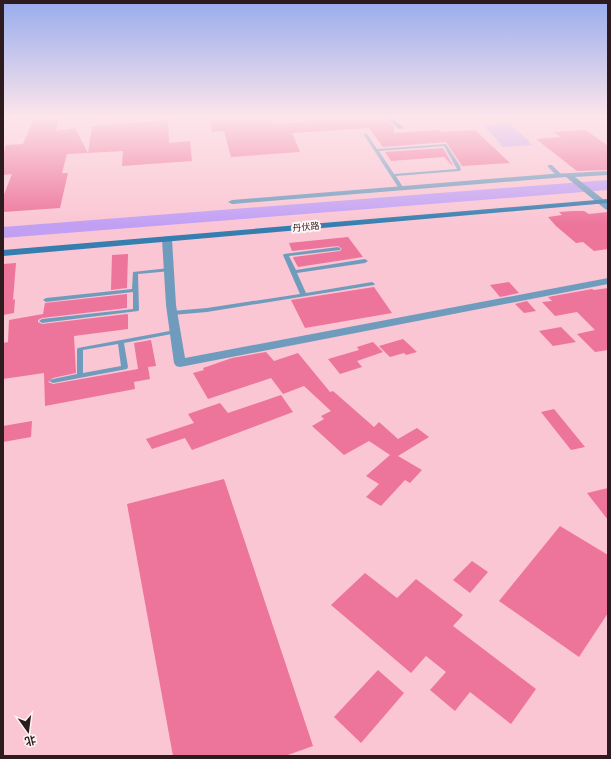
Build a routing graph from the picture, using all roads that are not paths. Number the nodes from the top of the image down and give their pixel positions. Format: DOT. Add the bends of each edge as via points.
graph roads {
  1 [pos="378,153"];
  2 [pos="451,153"];
  3 [pos="550,166"];
  4 [pos="608,173"];
  5 [pos="394,175"];
  6 [pos="566,176"];
  7 [pos="402,188"];
  8 [pos="232,202"];
  9 [pos="604,202"];
  10 [pos="608,208"];
  11 [pos="167,239"];
  12 [pos="338,249"];
  13 [pos="3,253"];
  14 [pos="365,261"];
  15 [pos="169,270"];
  16 [pos="294,272"];
  17 [pos="608,281"];
  18 [pos="372,284"];
  19 [pos="135,290"];
  20 [pos="304,295"];
  21 [pos="46,300"];
  22 [pos="172,313"];
  23 [pos="42,321"];
  24 [pos="175,332"];
  25 [pos="121,342"];
  26 [pos="80,375"];
  27 [pos="53,381"];
  1 -- 5 [label="lane"];
  2 -- 5 [label="lane" via="459,170"];
  3 -- 6 [label="lane"];
  4 -- 6 [label="street"];
  5 -- 7 [label="lane"];
  6 -- 7 [label="street"];
  6 -- 9 [label="street"];
  7 -- 8 [label="street"];
  9 -- 10 [label="street"];
  9 -- 11 [label="main road, 丹伏路"];
  11 -- 13 [label="main road, 丹伏路"];
  11 -- 15 [label="street"];
  12 -- 16 [label="lane" via="286,255"];
  14 -- 16 [label="lane"];
  15 -- 19 [label="lane" via="135,273"];
  15 -- 22 [label="street"];
  16 -- 20 [label="lane"];
  17 -- 24 [label="street" via="180,363"];
  18 -- 20 [label="lane"];
  19 -- 21 [label="lane"];
  19 -- 23 [label="lane" via="136,310"];
  20 -- 22 [label="lane"];
  22 -- 24 [label="street"];
  24 -- 25 [label="lane"];
  25 -- 26 [label="lane" via="80,349"];
  25 -- 26 [label="lane" via="125,367"];
  26 -- 27 [label="lane"];
}
